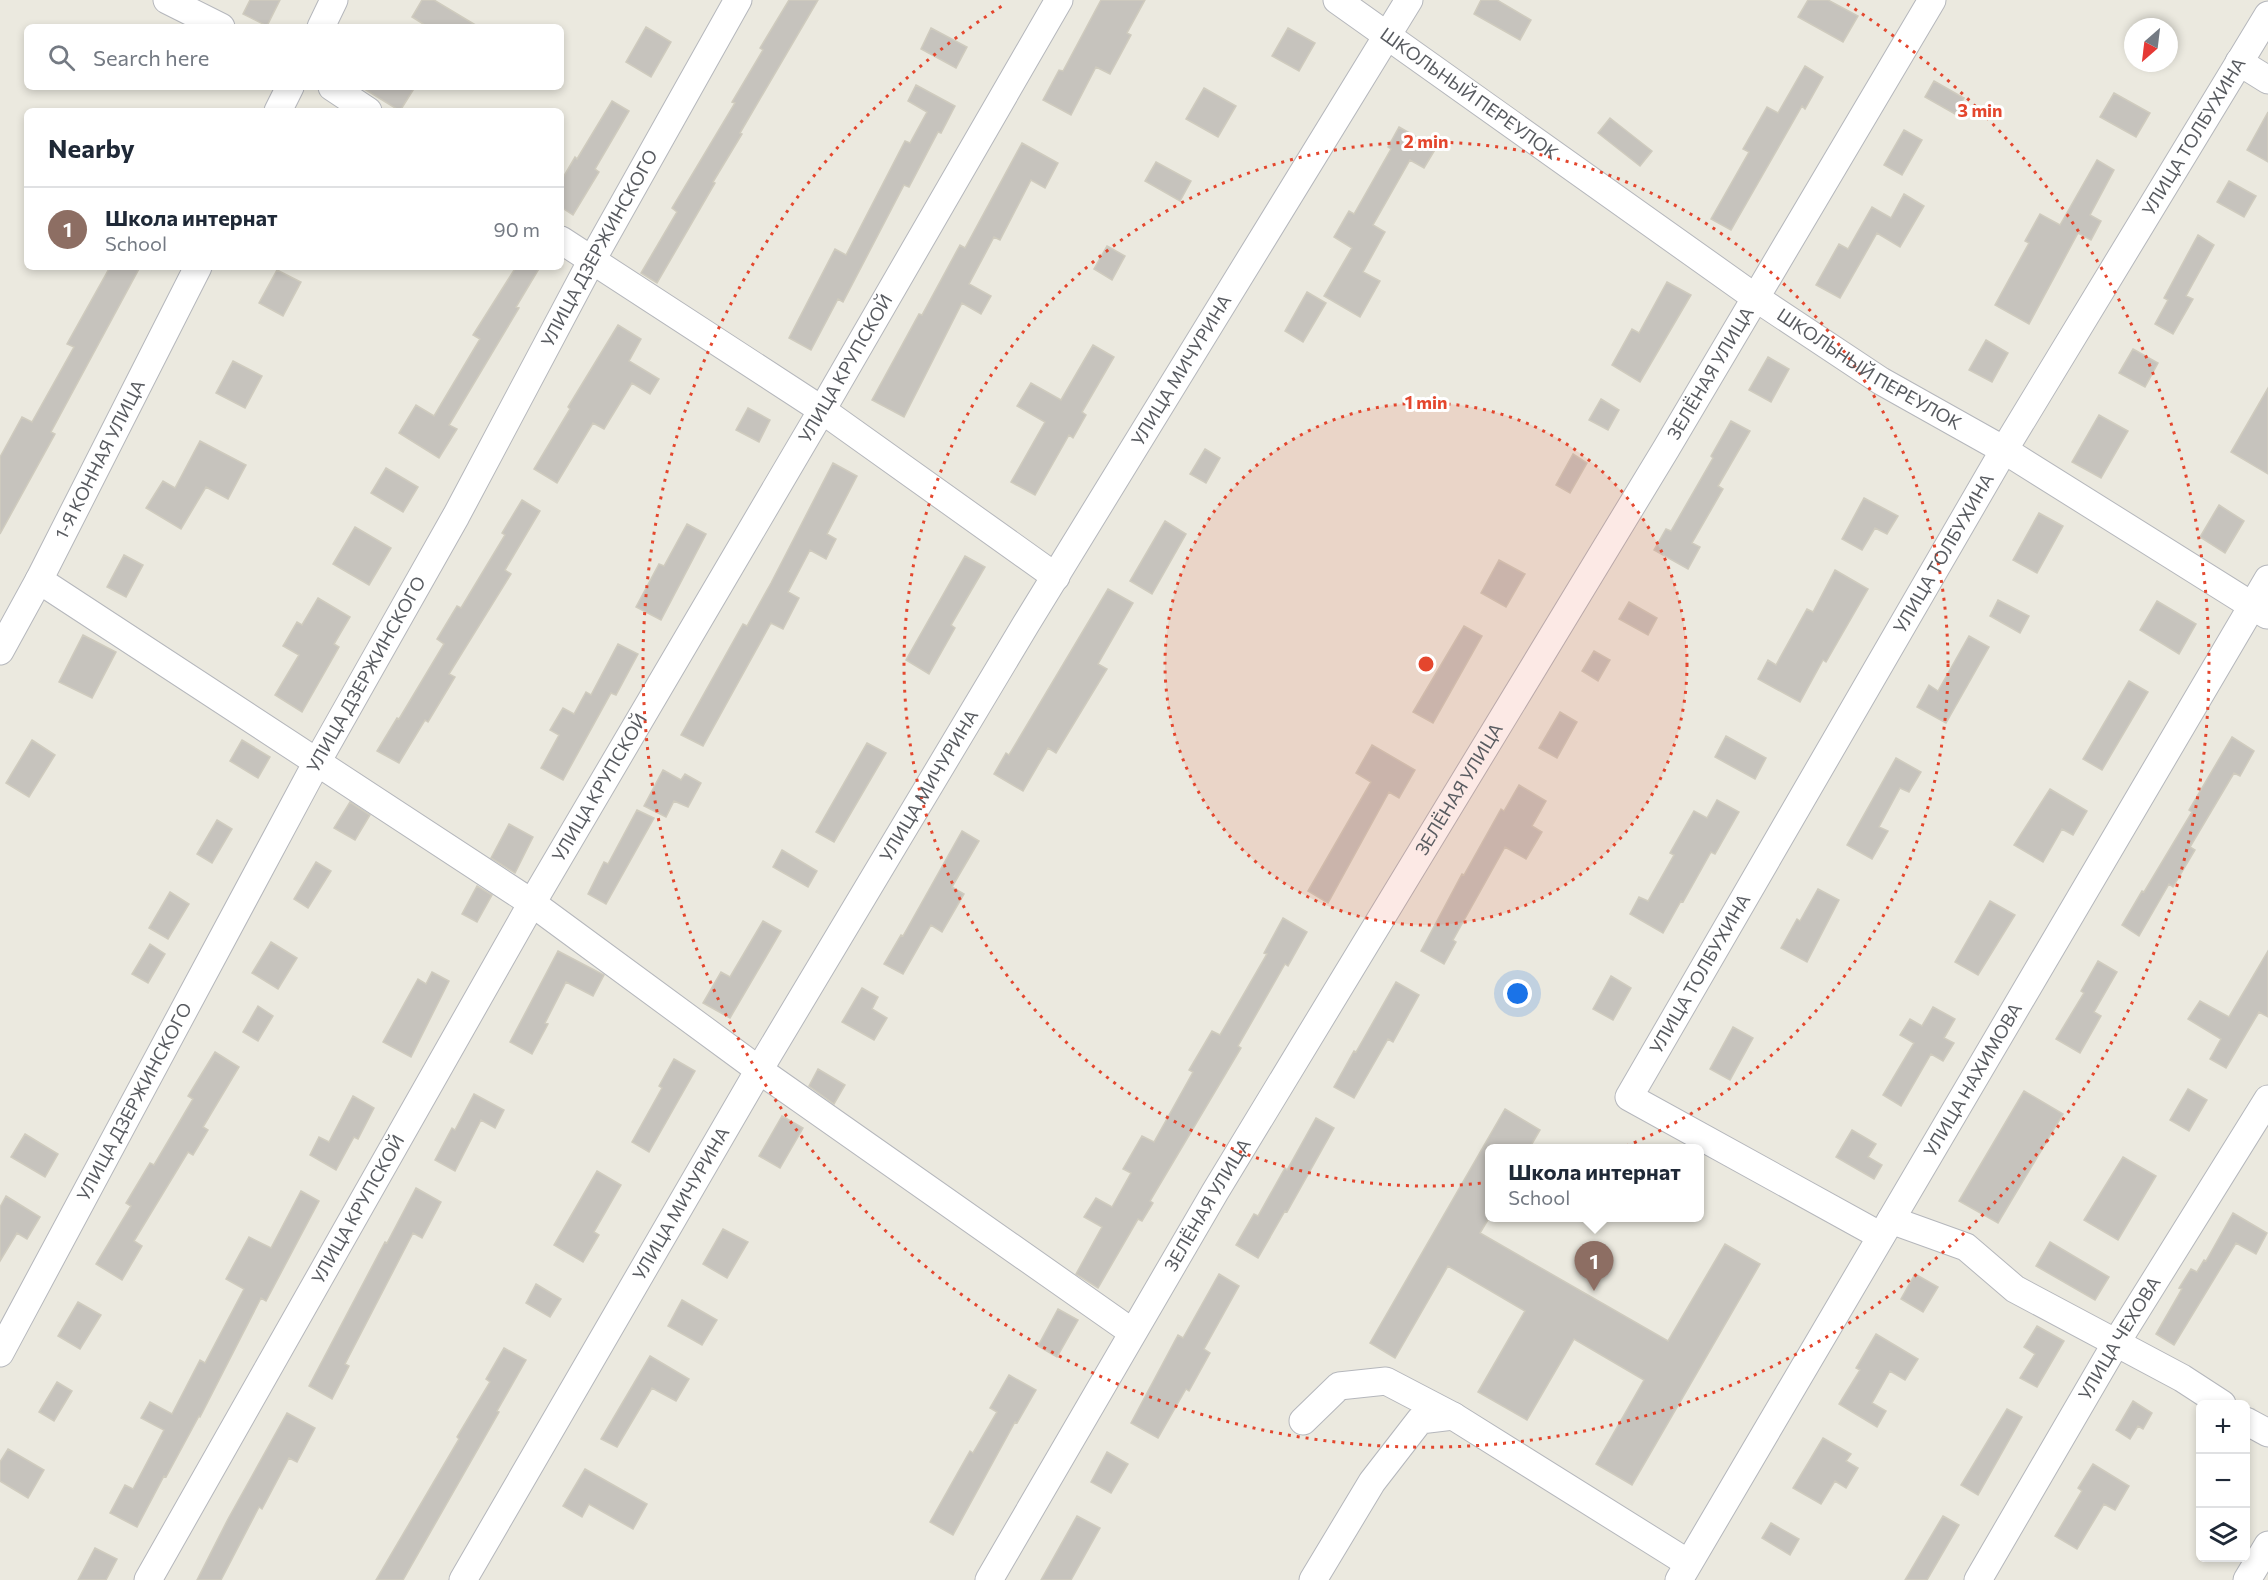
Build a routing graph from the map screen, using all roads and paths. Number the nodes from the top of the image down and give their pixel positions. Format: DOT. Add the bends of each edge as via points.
graph roads {
  1 [pos="167,0"];
  2 [pos="334,0"];
  3 [pos="738,0"];
  4 [pos="1059,0"];
  5 [pos="1336,0"];
  6 [pos="1409,0"];
  7 [pos="1932,0"];
  8 [pos="2268,15"];
  9 [pos="215,24"];
  10 [pos="322,24"];
  11 [pos="1388,38"];
  12 [pos="2239,62"];
  13 [pos="2268,80"];
  14 [pos="288,90"];
  15 [pos="336,90"];
  16 [pos="280,108"];
  17 [pos="364,108"];
  18 [pos="564,242"];
  19 [pos="592,260"];
  20 [pos="196,270"];
  21 [pos="1756,298"];
  22 [pos="822,410"];
  23 [pos="2004,450"];
  24 [pos="1056,577"];
  25 [pos="2268,579"];
  26 [pos="39,580"];
  27 [pos="2260,611"];
  28 [pos="0,651"];
  29 [pos="317,762"];
  30 [pos="532,903"];
  31 [pos="759,1070"];
  32 [pos="2268,1099"];
  33 [pos="1886,1228"];
  34 [pos="1132,1332"];
  35 [pos="2116,1343"];
  36 [pos="0,1353"];
  37 [pos="2216,1400"];
  38 [pos="1453,1416"];
  39 [pos="1303,1421"];
  40 [pos="2250,1423"];
  41 [pos="2268,1433"];
  42 [pos="2268,1545"];
  43 [pos="1683,1571"];
  44 [pos="148,1580"];
  45 [pos="463,1580"];
  46 [pos="989,1580"];
  47 [pos="1313,1580"];
  48 [pos="1978,1580"];
  49 [pos="2247,1580"];
  1 -- 9 [label="street"];
  2 -- 10 [label="street"];
  3 -- 19 [label="street, УЛИЦА ДЗЕРЖИНСКОГО"];
  4 -- 22 [label="street, УЛИЦА КРУПСКОЙ"];
  5 -- 11 [label="street, ШКОЛЬНЫЙ ПЕРЕУЛОК"];
  6 -- 11 [label="street, УЛИЦА МИЧУРИНА"];
  7 -- 21 [label="street, ЗЕЛЁНАЯ УЛИЦА"];
  8 -- 12 [label="street, УЛИЦА ТОЛБУХИНА"];
  11 -- 21 [label="street, ШКОЛЬНЫЙ ПЕРЕУЛОК"];
  11 -- 24 [label="street, УЛИЦА МИЧУРИНА"];
  12 -- 13 [label="street"];
  12 -- 23 [label="street, УЛИЦА ТОЛБУХИНА"];
  14 -- 16 [label="street"];
  15 -- 17 [label="street"];
  18 -- 19 [label="street"];
  19 -- 22 [label="street"];
  19 -- 29 [label="street, УЛИЦА ДЗЕРЖИНСКОГО" via="456,516"];
  20 -- 26 [label="street, 1-Я КОННАЯ УЛИЦА"];
  21 -- 23 [label="street, ШКОЛЬНЫЙ ПЕРЕУЛОК" via="1881,381"];
  21 -- 34 [label="street, ЗЕЛЁНАЯ УЛИЦА"];
  22 -- 24 [label="street"];
  22 -- 30 [label="street, УЛИЦА КРУПСКОЙ"];
  23 -- 27 [label="street, ШКОЛЬНЫЙ ПЕРЕУЛОК"];
  23 -- 33 [label="street, УЛИЦА ТОЛБУХИНА" via="1629,1096"];
  24 -- 31 [label="street, УЛИЦА МИЧУРИНА"];
  25 -- 27 [label="street, УЛИЦА НАХИМОВА"];
  26 -- 28 [label="street, 1-Я КОННАЯ УЛИЦА"];
  26 -- 29 [label="street"];
  27 -- 33 [label="street, УЛИЦА НАХИМОВА"];
  29 -- 30 [label="street"];
  29 -- 36 [label="street, УЛИЦА ДЗЕРЖИНСКОГО"];
  30 -- 31 [label="street"];
  30 -- 44 [label="street, УЛИЦА КРУПСКОЙ"];
  31 -- 34 [label="street"];
  31 -- 45 [label="street, УЛИЦА МИЧУРИНА"];
  32 -- 35 [label="street, УЛИЦА ЧЕХОВА"];
  33 -- 35 [label="street" via="1966,1247 2015,1289"];
  33 -- 43 [label="street, УЛИЦА НАХИМОВА"];
  34 -- 46 [label="street, ЗЕЛЁНАЯ УЛИЦА"];
  35 -- 37 [label="street"];
  35 -- 48 [label="street, УЛИЦА ЧЕХОВА"];
  38 -- 39 [label="street" via="1386,1381 1339,1386"];
  38 -- 43 [label="street"];
  38 -- 47 [label="street" via="1420,1420 1372,1482"];
  40 -- 41 [label="street"];
  42 -- 49 [label="street"];
}
